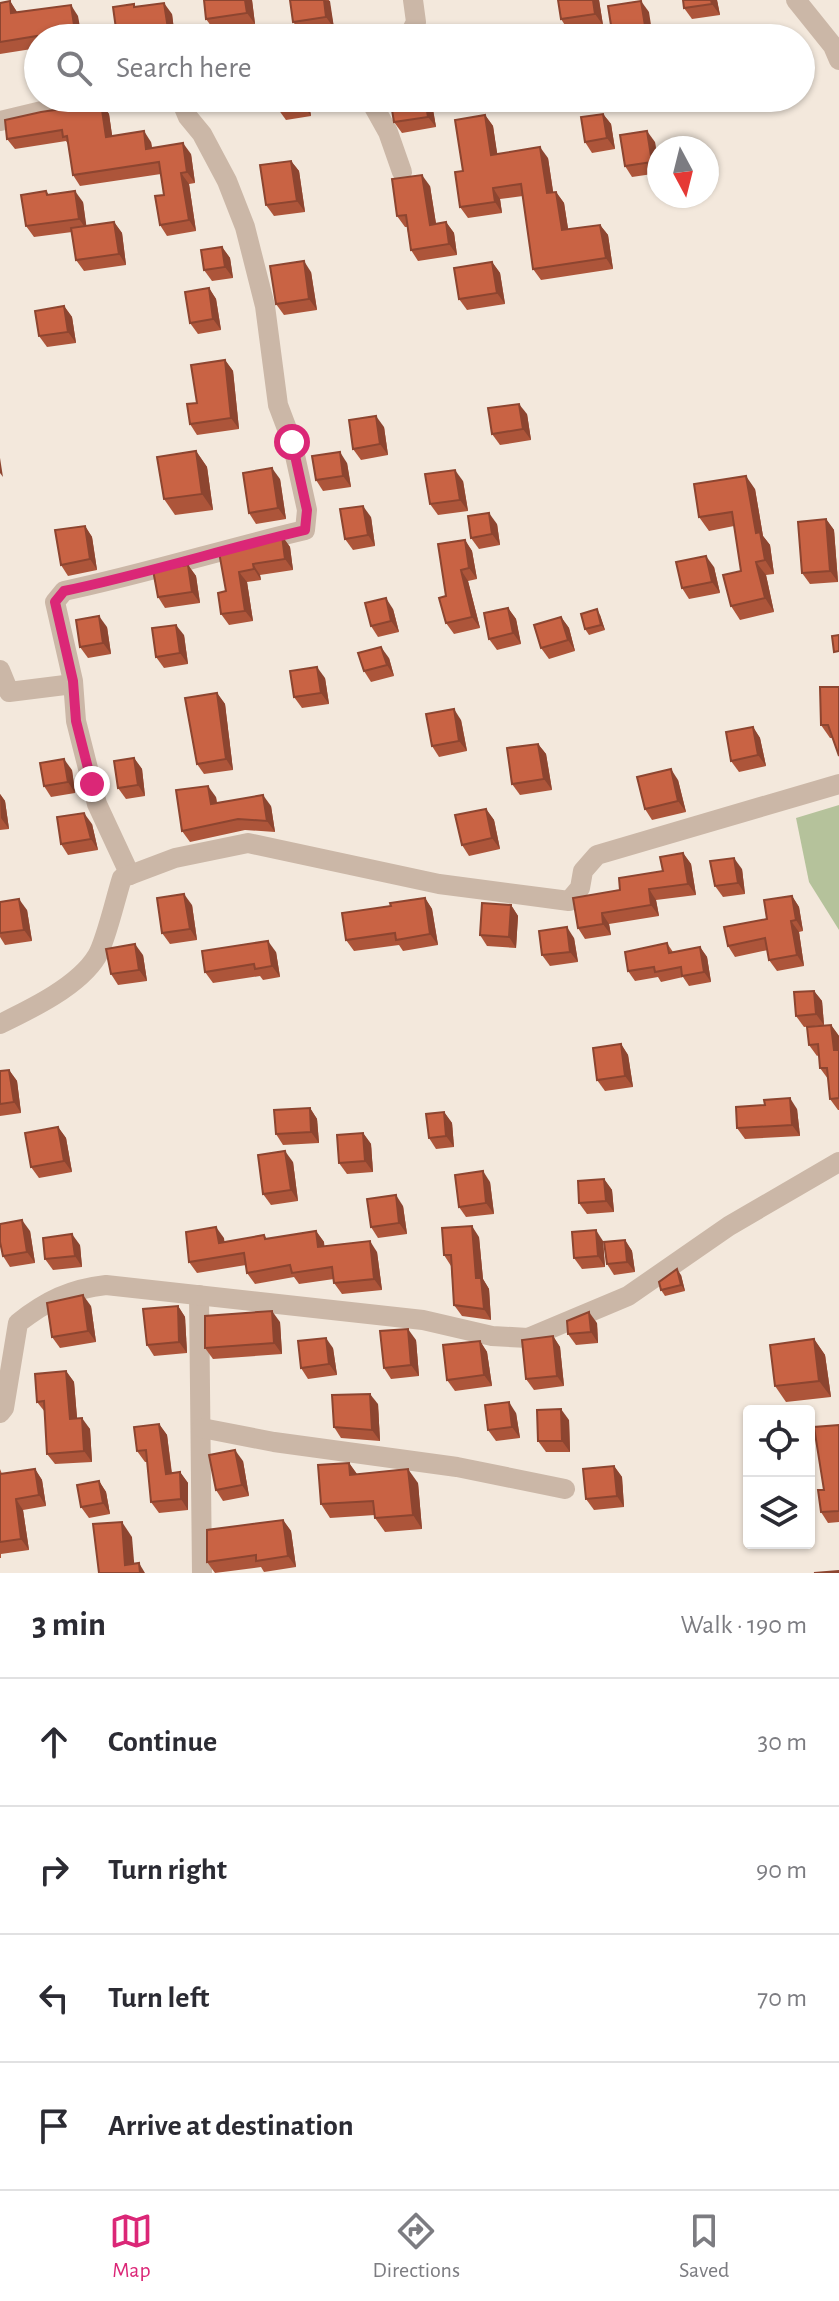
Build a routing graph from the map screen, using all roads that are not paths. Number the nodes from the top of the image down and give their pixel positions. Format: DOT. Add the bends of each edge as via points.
graph roads {
  1 [pos="413,0"];
  2 [pos="796,0"];
  3 [pos="415,24"];
  4 [pos="839,60"];
  5 [pos="38,112"];
  6 [pos="186,112"];
  7 [pos="377,112"];
  8 [pos="0,121"];
  9 [pos="402,172"];
  10 [pos="0,670"];
  11 [pos="73,684"];
  12 [pos="839,784"];
  13 [pos="130,875"];
  14 [pos="0,1024"];
  15 [pos="836,1171"];
  16 [pos="199,1295"];
  17 [pos="9,1323"];
  18 [pos="0,1413"];
  19 [pos="202,1428"];
  20 [pos="565,1489"];
  21 [pos="202,1573"];
  1 -- 3 [label="street"];
  2 -- 4 [label="street"];
  5 -- 8 [label="street"];
  6 -- 11 [label="street" via="227,181 245,227 265,306 278,405 307,510 305,530 64,591 55,602"];
  7 -- 9 [label="street"];
  10 -- 11 [label="street" via="9,692"];
  11 -- 13 [label="street" via="76,721 97,804"];
  12 -- 13 [label="street" via="597,855 569,901 439,884 248,843 175,858"];
  13 -- 14 [label="street" via="122,878 98,956 67,987"];
  15 -- 16 [label="street" via="729,1226 628,1296 528,1338 492,1336 423,1320"];
  16 -- 17 [label="street" via="106,1285 84,1288"];
  16 -- 19 [label="street"];
  17 -- 18 [label="street"];
  19 -- 20 [label="street"];
  19 -- 21 [label="street"];
}
